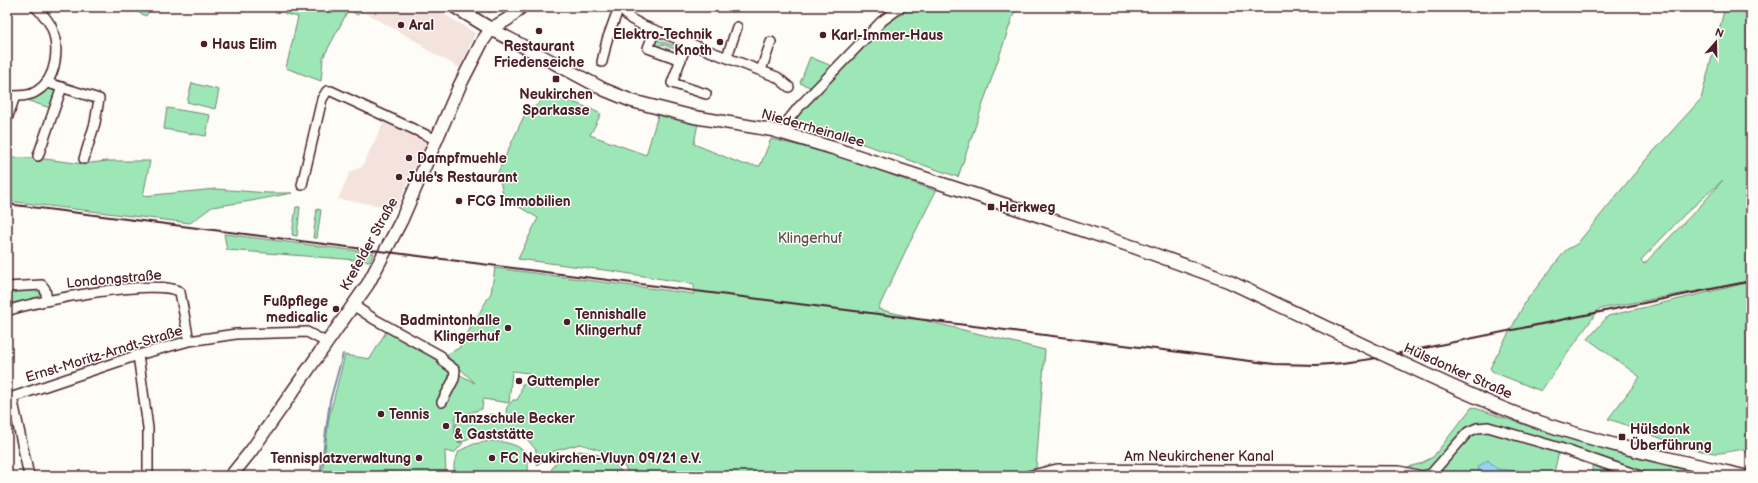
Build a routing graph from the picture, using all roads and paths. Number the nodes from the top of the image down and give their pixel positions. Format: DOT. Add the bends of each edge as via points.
graph roads {
  1 [pos="35,7"];
  2 [pos="455,7"];
  3 [pos="521,7"];
  4 [pos="619,7"];
  5 [pos="901,7"];
  6 [pos="737,27"];
  7 [pos="491,29"];
  8 [pos="655,30"];
  9 [pos="771,42"];
  10 [pos="687,43"];
  11 [pos="727,57"];
  12 [pos="681,60"];
  13 [pos="602,62"];
  14 [pos="761,70"];
  15 [pos="48,83"];
  16 [pos="789,86"];
  17 [pos="62,87"];
  18 [pos="706,94"];
  19 [pos="11,96"];
  20 [pos="7,119"];
  21 [pos="785,134"];
  22 [pos="437,140"];
  23 [pos="38,156"];
  24 [pos="84,159"];
  25 [pos="302,184"];
  26 [pos="1172,260"];
  27 [pos="7,287"];
  28 [pos="47,300"];
  29 [pos="353,305"];
  30 [pos="7,310"];
  31 [pos="189,341"];
  32 [pos="326,342"];
  33 [pos="138,355"];
  34 [pos="10,398"];
  35 [pos="442,402"];
  36 [pos="29,476"];
  37 [pos="148,476"];
  38 [pos="231,476"];
  39 [pos="1028,476"];
  40 [pos="1640,476"];
  41 [pos="1744,476"];
  1 -- 15 [label="street" via="50,26 54,39 55,61"];
  2 -- 7 [label="main road, Niederrheinallee"];
  3 -- 7 [label="main road"];
  4 -- 8 [label="street" via="631,20"];
  4 -- 13 [label="street"];
  5 -- 21 [label="street" via="882,21 798,108 789,119"];
  6 -- 11 [label="street"];
  7 -- 21 [label="main road, Niederrheinallee" via="605,90 632,100 694,117"];
  7 -- 22 [label="main road, Krefelder Straße" via="460,86"];
  8 -- 10 [label="street"];
  8 -- 12 [label="street" via="648,48"];
  9 -- 14 [label="street"];
  10 -- 11 [label="street"];
  10 -- 12 [label="street"];
  11 -- 14 [label="street"];
  12 -- 18 [label="street" via="672,83"];
  14 -- 16 [label="street"];
  15 -- 17 [label="street"];
  15 -- 19 [label="street" via="25,96"];
  17 -- 23 [label="street"];
  17 -- 24 [label="street" via="99,99"];
  19 -- 20 [label="street"];
  21 -- 26 [label="main road, Niederrheinallee"];
  22 -- 25 [label="street" via="327,91 322,99"];
  22 -- 29 [label="main road, Krefelder Straße" via="401,221 368,284"];
  26 -- 41 [label="main road, Hülsdonker Straße" via="1228,281 1462,392 1534,420 1655,455"];
  27 -- 28 [label="street" via="42,285"];
  28 -- 30 [label="street, Londongstraße"];
  28 -- 31 [label="street, Londongstraße" via="90,292 175,289 180,292"];
  29 -- 32 [label="main road, Krefelder Straße"];
  29 -- 35 [label="street" via="441,356 443,361 455,370 454,379"];
  31 -- 32 [label="street, Ernst-Moritz-Arndt-Straße" via="236,334 307,332"];
  31 -- 33 [label="street, Ernst-Moritz-Arndt-Straße"];
  32 -- 38 [label="main road, Krefelder Straße"];
  33 -- 34 [label="street, Ernst-Moritz-Arndt-Straße"];
  33 -- 37 [label="street" via="148,428"];
  34 -- 36 [label="street"];
  39 -- 40 [label="street, Am Neukirchener Kanal" via="1057,469 1399,471 1427,476 1468,432 1488,427 1560,448"];
}
